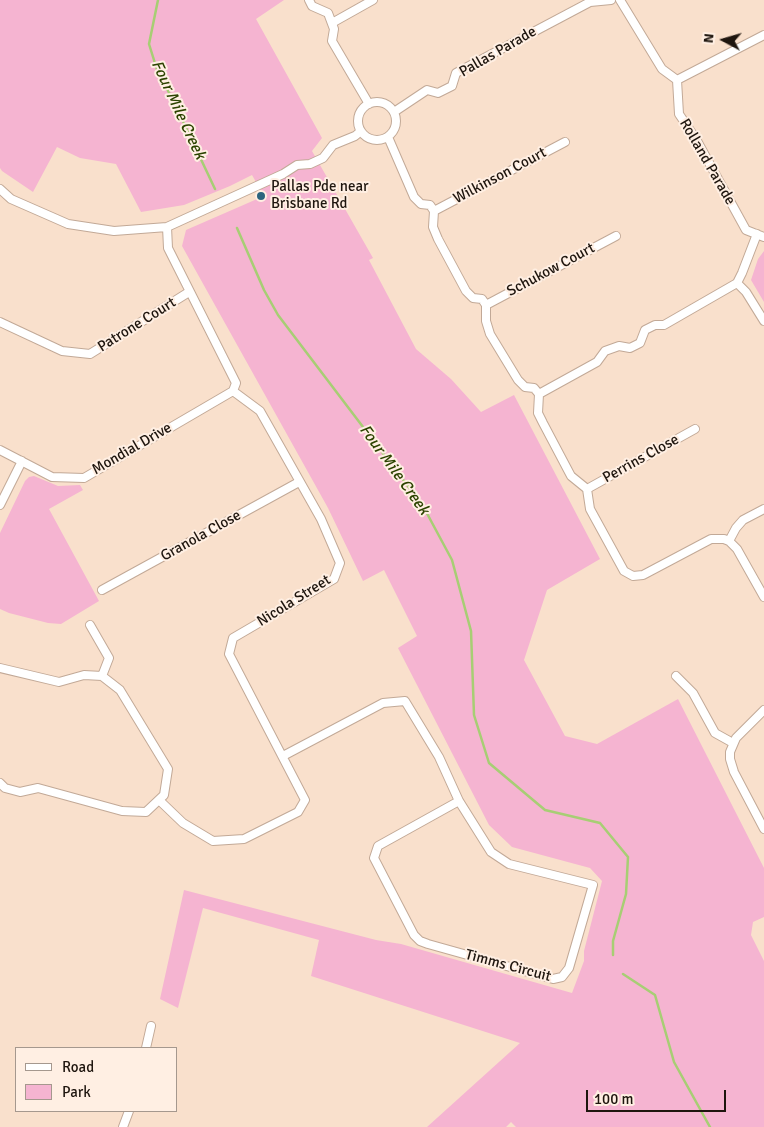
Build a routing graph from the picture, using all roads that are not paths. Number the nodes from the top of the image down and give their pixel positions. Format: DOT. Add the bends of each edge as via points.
graph roads {
  1 [pos="309,0"];
  2 [pos="373,0"];
  3 [pos="612,0"];
  4 [pos="620,0"];
  5 [pos="332,23"];
  6 [pos="764,35"];
  7 [pos="677,80"];
  8 [pos="369,104"];
  9 [pos="394,112"];
  10 [pos="360,131"];
  11 [pos="388,138"];
  12 [pos="565,142"];
  13 [pos="0,189"];
  14 [pos="434,211"];
  15 [pos="167,227"];
  16 [pos="616,236"];
  17 [pos="760,236"];
  18 [pos="737,282"];
  19 [pos="189,292"];
  20 [pos="486,305"];
  21 [pos="0,322"];
  22 [pos="764,322"];
  23 [pos="234,391"];
  24 [pos="539,394"];
  25 [pos="695,428"];
  26 [pos="0,450"];
  27 [pos="22,461"];
  28 [pos="300,482"];
  29 [pos="587,489"];
  30 [pos="0,505"];
  31 [pos="764,509"];
  32 [pos="729,541"];
  33 [pos="102,590"];
  34 [pos="764,597"];
  35 [pos="90,624"];
  36 [pos="0,668"];
  37 [pos="102,676"];
  38 [pos="676,676"];
  39 [pos="764,710"];
  40 [pos="733,743"];
  41 [pos="283,756"];
  42 [pos="0,783"];
  43 [pos="158,800"];
  44 [pos="459,801"];
  45 [pos="764,830"];
  46 [pos="152,1026"];
  47 [pos="146,1047"];
  48 [pos="129,1112"];
  49 [pos="123,1127"];
  1 -- 5 [label="street" via="312,6 328,14"];
  2 -- 5 [label="street"];
  3 -- 9 [label="street, Pallas Parade" via="590,2 456,73 452,86 438,93 427,90"];
  4 -- 7 [label="street" via="662,69"];
  5 -- 8 [label="street" via="332,41"];
  6 -- 7 [label="street"];
  7 -- 17 [label="street, Rolland Parade" via="679,114 746,230"];
  8 -- 9 [label="street" via="386,104"];
  8 -- 10 [label="street" via="358,119"];
  9 -- 11 [label="street" via="395,129"];
  10 -- 11 [label="street" via="370,139"];
  10 -- 15 [label="street" via="333,145 322,158 310,164 297,164 283,174"];
  11 -- 14 [label="street" via="414,197 421,204 430,205"];
  12 -- 14 [label="street, Wilkinson Court"];
  13 -- 15 [label="street" via="11,199 68,224 114,231"];
  14 -- 20 [label="street" via="433,227 466,291 473,298 482,299"];
  15 -- 19 [label="street" via="168,248"];
  16 -- 20 [label="street, Schukow Court"];
  17 -- 18 [label="street"];
  18 -- 22 [label="street"];
  18 -- 24 [label="street" via="664,326 655,325 645,330 640,343 630,348 619,346 606,351 597,362"];
  19 -- 21 [label="street, Patrone Court" via="90,354 62,351"];
  19 -- 23 [label="street" via="236,383"];
  20 -- 24 [label="street" via="490,334 518,380"];
  23 -- 27 [label="street, Mondial Drive" via="84,478 52,477"];
  23 -- 28 [label="street, Nicola Street" via="260,411"];
  24 -- 29 [label="street" via="538,413 543,423 571,476"];
  25 -- 29 [label="street, Perrins Close"];
  26 -- 27 [label="street, Mondial Drive"];
  27 -- 30 [label="street"];
  28 -- 33 [label="street, Granola Close"];
  28 -- 41 [label="street, Nicola Street" via="340,563 334,579 233,638 229,654"];
  29 -- 32 [label="street" via="590,509 622,568 633,576 647,574 711,539"];
  31 -- 32 [label="street" via="744,520"];
  32 -- 34 [label="street" via="738,549"];
  35 -- 37 [label="street" via="109,658"];
  36 -- 37 [label="street" via="59,682 84,675"];
  37 -- 43 [label="street" via="120,690 168,769 164,795"];
  38 -- 40 [label="street" via="693,693 716,733"];
  39 -- 40 [label="street"];
  40 -- 45 [label="street" via="731,765"];
  41 -- 43 [label="street, Nicola Street" via="305,800 298,812 244,839 213,841 183,822"];
  41 -- 44 [label="street, Timms Circuit" via="384,702 406,701 439,757"];
  42 -- 43 [label="street" via="5,788 20,792 38,788 122,811 146,812"];
  44 -- 44 [label="street, Timms Circuit" via="491,852 509,864 593,885 569,968 562,978 428,944 414,935 374,858 378,846"];
  46 -- 47 [label="street"];
  48 -- 49 [label="street"];
}
